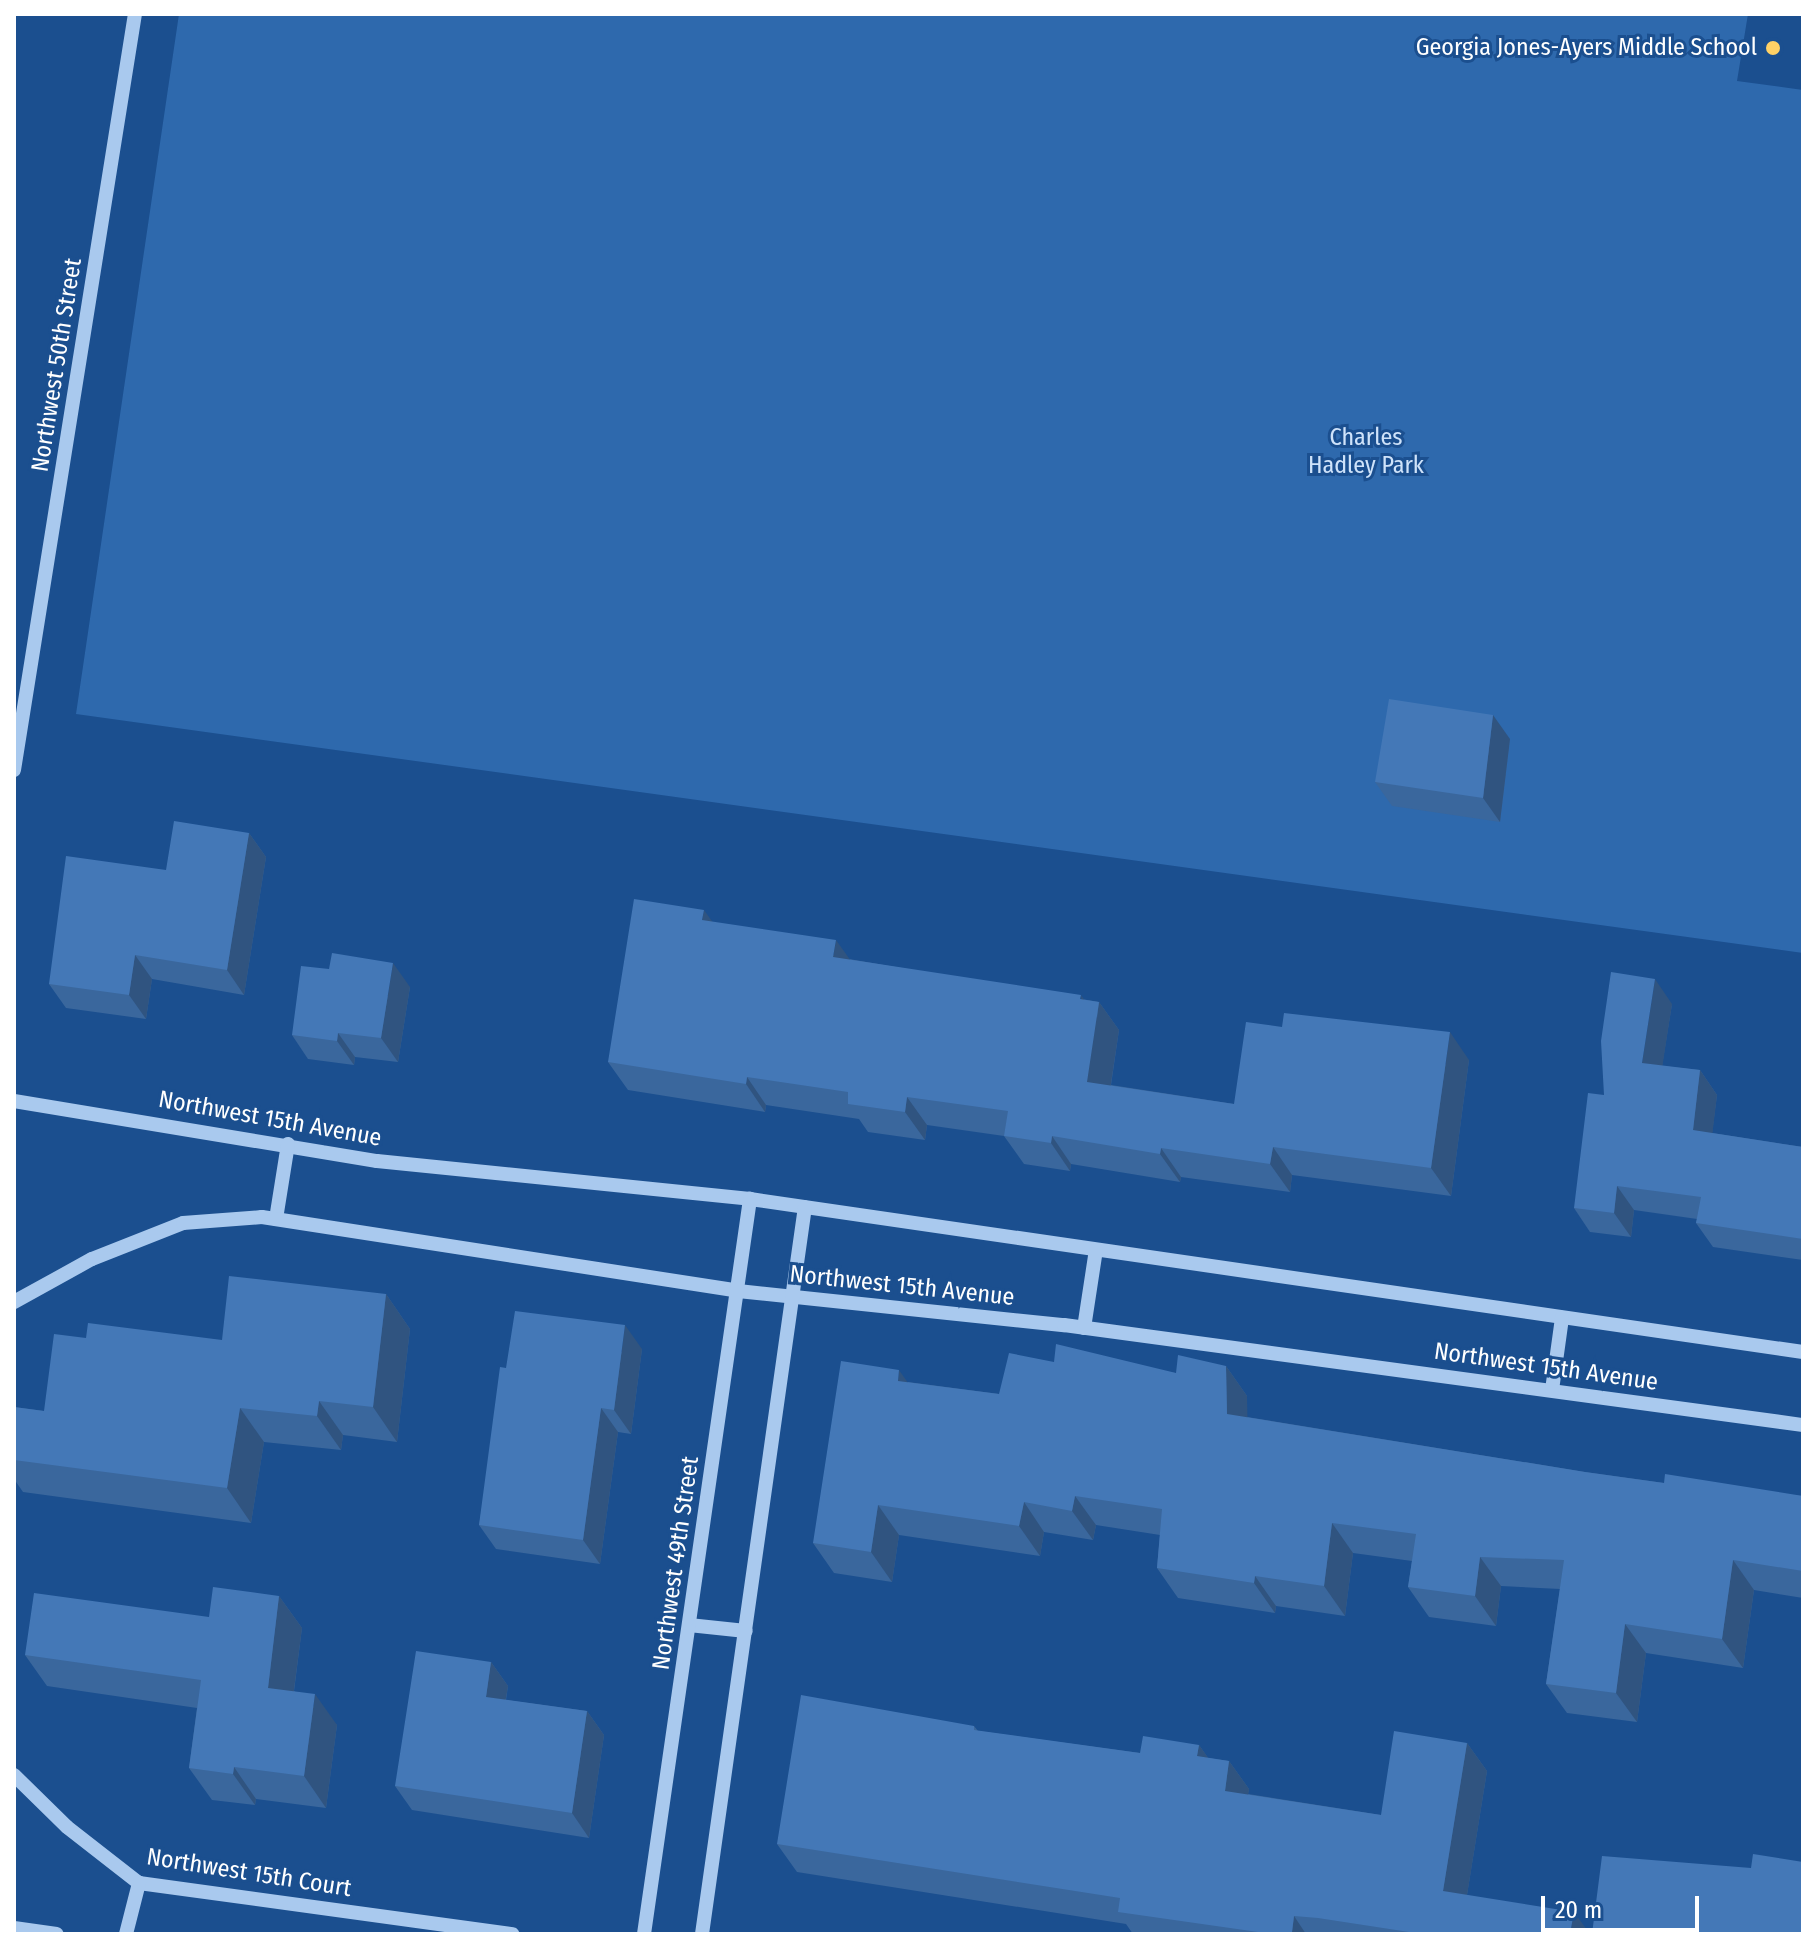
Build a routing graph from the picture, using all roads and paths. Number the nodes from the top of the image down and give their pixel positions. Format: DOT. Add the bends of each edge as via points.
graph roads {
  1 [pos="135,14"];
  2 [pos="14,770"];
  3 [pos="14,1101"];
  4 [pos="288,1144"];
  5 [pos="750,1199"];
  6 [pos="805,1207"];
  7 [pos="276,1219"];
  8 [pos="1096,1250"];
  9 [pos="738,1291"];
  10 [pos="795,1297"];
  11 [pos="14,1302"];
  12 [pos="1562,1318"];
  13 [pos="1084,1328"];
  14 [pos="1803,1352"];
  15 [pos="1552,1390"];
  16 [pos="1803,1425"];
  17 [pos="689,1625"];
  18 [pos="746,1631"];
  19 [pos="14,1775"];
  20 [pos="139,1883"];
  21 [pos="14,1928"];
  22 [pos="57,1934"];
  23 [pos="126,1934"];
  24 [pos="513,1934"];
  25 [pos="644,1934"];
  26 [pos="702,1934"];
  1 -- 2 [label="street, Northwest 50th Street"];
  3 -- 4 [label="street, Northwest 15th Avenue"];
  4 -- 5 [label="street, Northwest 15th Avenue" via="377,1161"];
  4 -- 7 [label="street"];
  5 -- 6 [label="street, Northwest 15th Avenue"];
  5 -- 9 [label="street, Northwest 49th Street"];
  6 -- 8 [label="street, Northwest 15th Avenue"];
  6 -- 10 [label="street"];
  7 -- 9 [label="street, Northwest 15th Avenue"];
  7 -- 11 [label="street, Northwest 15th Avenue" via="183,1223 92,1259"];
  8 -- 12 [label="street, Northwest 15th Avenue"];
  8 -- 13 [label="street"];
  9 -- 10 [label="street, Northwest 15th Avenue"];
  9 -- 17 [label="street, Northwest 49th Street"];
  10 -- 13 [label="street, Northwest 15th Avenue"];
  10 -- 18 [label="street"];
  12 -- 14 [label="street, Northwest 15th Avenue"];
  12 -- 15 [label="street"];
  13 -- 15 [label="street, Northwest 15th Avenue"];
  15 -- 16 [label="street, Northwest 15th Avenue"];
  17 -- 18 [label="street"];
  17 -- 25 [label="street, Northwest 49th Street"];
  18 -- 26 [label="street"];
  19 -- 20 [label="street, Northwest 15th Court" via="67,1827"];
  20 -- 23 [label="street"];
  20 -- 24 [label="street, Northwest 15th Court"];
  21 -- 22 [label="street"];
}
